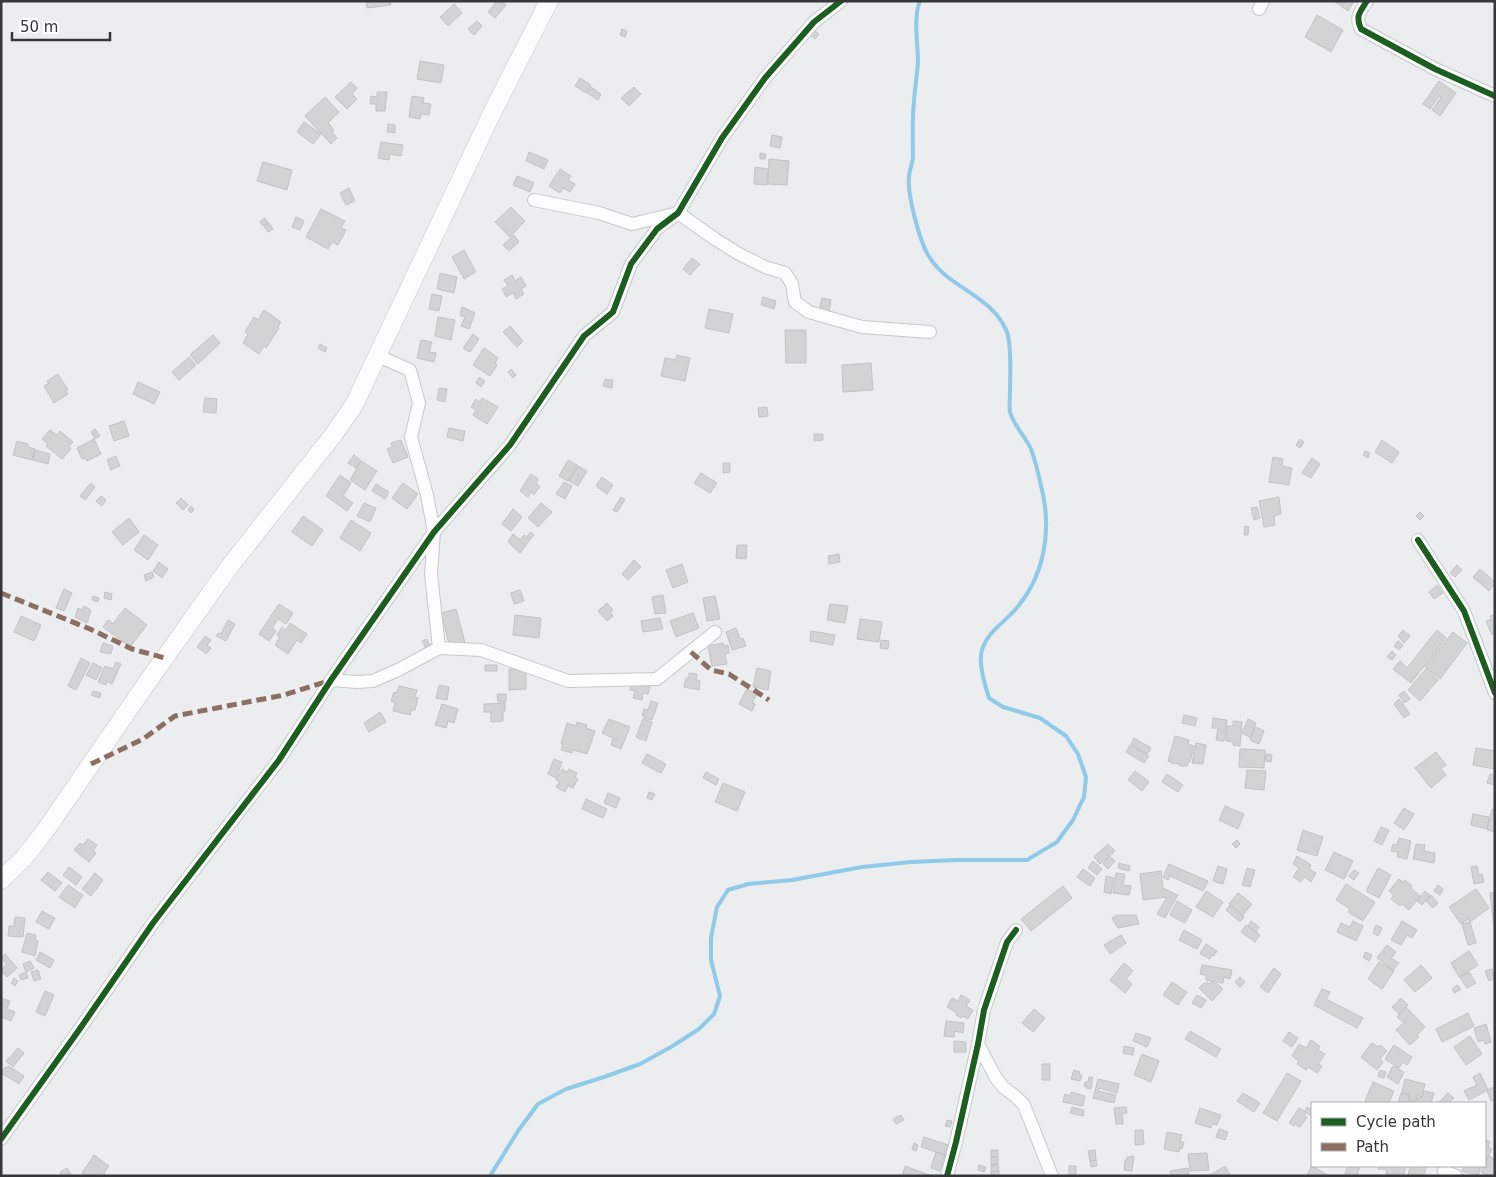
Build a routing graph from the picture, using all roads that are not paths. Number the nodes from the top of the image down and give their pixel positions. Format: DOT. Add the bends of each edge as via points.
graph roads {
  1 [pos="550,1"];
  2 [pos="841,1"];
  3 [pos="1367,1"];
  4 [pos="1495,96"];
  5 [pos="534,200"];
  6 [pos="678,213"];
  7 [pos="930,332"];
  8 [pos="378,356"];
  9 [pos="434,532"];
  10 [pos="1418,540"];
  11 [pos="715,632"];
  12 [pos="439,648"];
  13 [pos="331,680"];
  14 [pos="1495,693"];
  15 [pos="1,880"];
  16 [pos="1016,930"];
  17 [pos="978,1044"];
  18 [pos="1,1140"];
  19 [pos="947,1176"];
  20 [pos="1052,1176"];
  1 -- 8 [label="main road" via="492,112"];
  2 -- 6 [label="street" via="814,22 765,78 722,138"];
  3 -- 4 [label="street" via="1358,21 1361,29 1435,69"];
  5 -- 6 [label="street" via="599,213 632,224"];
  6 -- 7 [label="street" via="739,254 785,273 792,284 795,302 809,312 862,327"];
  6 -- 9 [label="street" via="657,229 631,264 613,312 584,336 510,445"];
  8 -- 9 [label="street" via="410,370 420,403 411,437"];
  8 -- 15 [label="main road" via="347,416 225,574 45,831"];
  9 -- 12 [label="street" via="431,574"];
  9 -- 13 [label="street"];
  10 -- 14 [label="street" via="1464,611"];
  11 -- 12 [label="street" via="657,679 568,681 481,650"];
  12 -- 13 [label="street" via="373,681"];
  13 -- 18 [label="street" via="279,760 153,923"];
  16 -- 17 [label="street" via="1008,942 984,1010"];
  17 -- 19 [label="street"];
  17 -- 20 [label="street" via="996,1078 1024,1105"];
}
